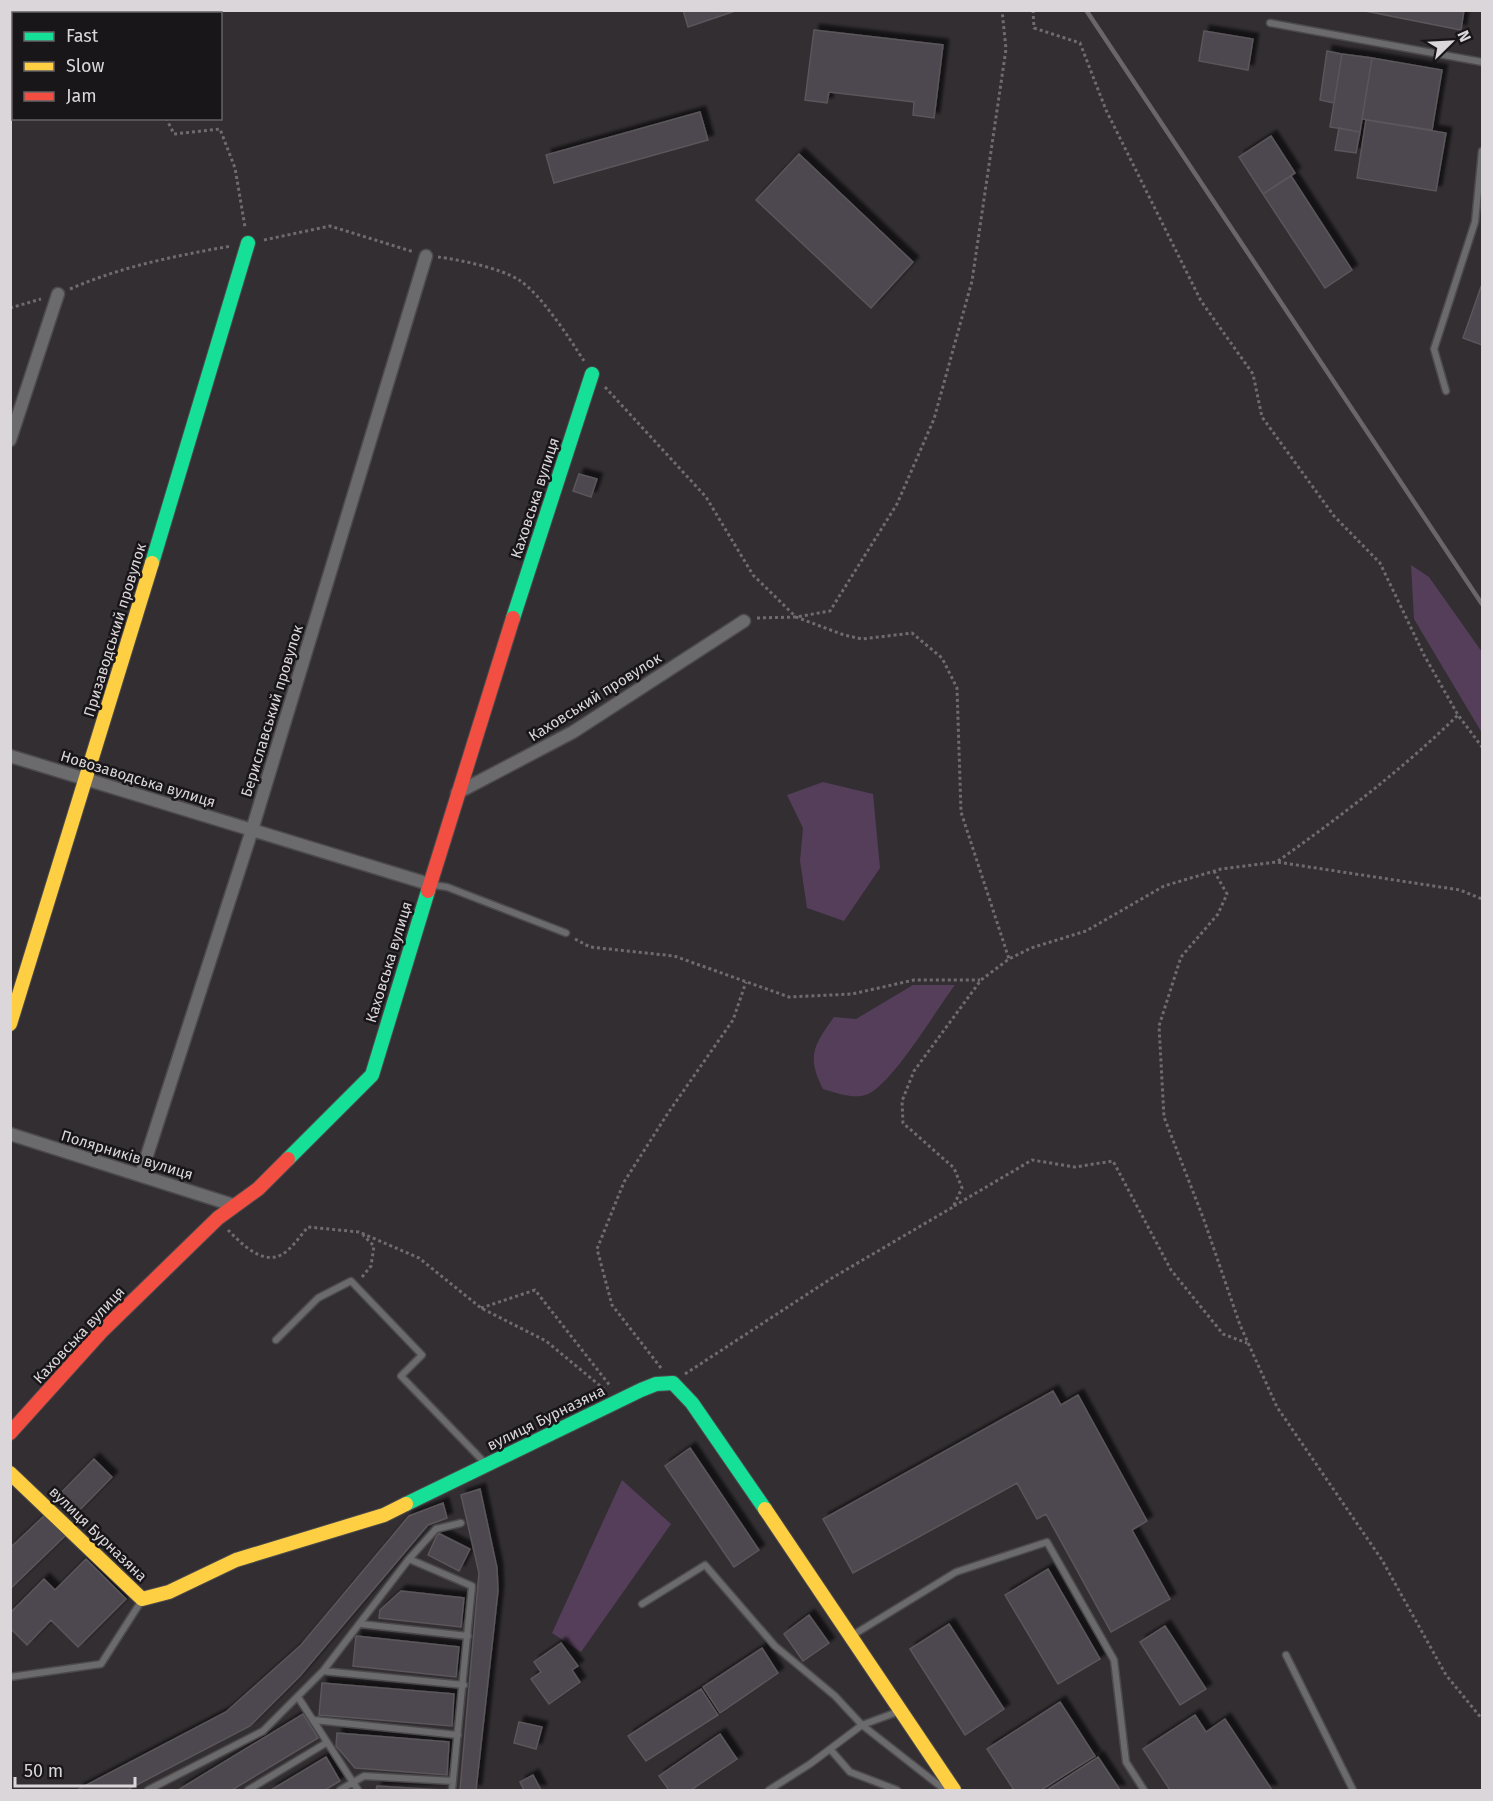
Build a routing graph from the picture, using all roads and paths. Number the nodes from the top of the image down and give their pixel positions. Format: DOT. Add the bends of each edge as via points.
graph roads {
  1 [pos="1002,10"];
  2 [pos="1033,10"];
  3 [pos="1270,23"];
  4 [pos="1482,62"];
  5 [pos="167,120"];
  6 [pos="1482,151"];
  7 [pos="248,243"];
  8 [pos="426,255"];
  9 [pos="58,294"];
  10 [pos="10,308"];
  11 [pos="592,374"];
  12 [pos="1446,391"];
  13 [pos="10,440"];
  14 [pos="796,617"];
  15 [pos="744,621"];
  16 [pos="1458,715"];
  17 [pos="1482,747"];
  18 [pos="10,756"];
  19 [pos="88,778"];
  20 [pos="457,793"];
  21 [pos="252,830"];
  22 [pos="1277,862"];
  23 [pos="1214,871"];
  24 [pos="429,884"];
  25 [pos="1482,899"];
  26 [pos="566,933"];
  27 [pos="1009,959"];
  28 [pos="981,980"];
  29 [pos="746,982"];
  30 [pos="10,1024"];
  31 [pos="10,1134"];
  32 [pos="141,1174"];
  33 [pos="233,1205"];
  34 [pos="953,1207"];
  35 [pos="218,1218"];
  36 [pos="359,1232"];
  37 [pos="355,1285"];
  38 [pos="481,1308"];
  39 [pos="276,1340"];
  40 [pos="1249,1344"];
  41 [pos="673,1383"];
  42 [pos="621,1400"];
  43 [pos="10,1433"];
  44 [pos="488,1466"];
  45 [pos="10,1473"];
  46 [pos="461,1523"];
  47 [pos="409,1558"];
  48 [pos="142,1599"];
  49 [pos="642,1604"];
  50 [pos="361,1624"];
  51 [pos="468,1636"];
  52 [pos="850,1637"];
  53 [pos="1286,1655"];
  54 [pos="322,1671"];
  55 [pos="10,1677"];
  56 [pos="464,1685"];
  57 [pos="298,1697"];
  58 [pos="902,1710"];
  59 [pos="1482,1719"];
  60 [pos="314,1720"];
  61 [pos="862,1725"];
  62 [pos="458,1735"];
  63 [pos="326,1743"];
  64 [pos="830,1749"];
  65 [pos="453,1781"];
  66 [pos="353,1783"];
  67 [pos="148,1791"];
  68 [pos="248,1791"];
  69 [pos="340,1791"];
  70 [pos="358,1791"];
  71 [pos="452,1791"];
  72 [pos="768,1791"];
  73 [pos="897,1791"];
  74 [pos="945,1791"];
  75 [pos="954,1791"];
  76 [pos="1144,1791"];
  77 [pos="1353,1791"];
  1 -- 14 [label="path" via="1006,49 972,281 934,419 897,504 830,611"];
  2 -- 16 [label="path" via="1034,28 1080,43 1106,110 1201,301 1253,374 1262,417 1334,516 1380,563"];
  3 -- 4 [label="lane"];
  5 -- 7 [label="path" via="174,134 220,129 236,168"];
  6 -- 12 [label="lane" via="1475,222 1434,349"];
  7 -- 8 [label="path" via="330,226"];
  7 -- 9 [label="path" via="109,272"];
  7 -- 19 [label="street, Призаводський провулок"];
  8 -- 11 [label="path" via="465,260 520,280 559,323"];
  8 -- 21 [label="street, Бериславський провулок"];
  9 -- 10 [label="path"];
  9 -- 13 [label="street"];
  11 -- 14 [label="path" via="706,497 753,575"];
  11 -- 20 [label="street, Каховська вулиця"];
  14 -- 15 [label="path" via="762,616"];
  14 -- 27 [label="path" via="862,639 912,633 942,658 957,688 961,812"];
  15 -- 20 [label="street, Каховський провулок" via="573,732"];
  16 -- 17 [label="path"];
  16 -- 22 [label="path" via="1429,744 1342,815"];
  18 -- 19 [label="street, Новозаводська вулиця"];
  19 -- 21 [label="street, Новозаводська вулиця"];
  19 -- 30 [label="street, Призаводський провулок"];
  20 -- 24 [label="street, Каховська вулиця"];
  21 -- 24 [label="street, Новозаводська вулиця"];
  21 -- 32 [label="street, Бериславський провулок"];
  22 -- 23 [label="path"];
  22 -- 25 [label="path" via="1461,890"];
  23 -- 27 [label="path" via="1164,886 1086,931"];
  23 -- 40 [label="path" via="1227,894 1218,914 1181,957 1160,1026 1164,1117"];
  24 -- 26 [label="lane" via="447,887"];
  24 -- 33 [label="street, Каховська вулиця" via="372,1075 258,1189"];
  26 -- 29 [label="path" via="590,947 674,956"];
  27 -- 28 [label="path"];
  28 -- 29 [label="path" via="914,980 852,994 789,996"];
  28 -- 34 [label="path" via="914,1071 902,1101 903,1123 954,1168 962,1188"];
  29 -- 41 [label="path" via="733,1020 624,1182 597,1249 612,1305"];
  31 -- 32 [label="street, Полярників вулиця"];
  32 -- 33 [label="street, Полярників вулиця"];
  33 -- 35 [label="street, Каховська вулиця"];
  34 -- 40 [label="path" via="1032,1160 1075,1167 1113,1161 1171,1269 1222,1334"];
  34 -- 41 [label="path" via="755,1327"];
  35 -- 36 [label="path" via="244,1248 271,1257 282,1254 308,1227"];
  35 -- 43 [label="street, Каховська вулиця" via="101,1332"];
  36 -- 37 [label="path" via="374,1246 374,1257"];
  36 -- 38 [label="path" via="419,1258"];
  37 -- 39 [label="lane" via="351,1281 318,1298"];
  37 -- 44 [label="lane" via="422,1355 401,1376"];
  38 -- 42 [label="path" via="546,1341"];
  38 -- 42 [label="path" via="535,1290"];
  40 -- 59 [label="path" via="1277,1407 1382,1560 1446,1675"];
  41 -- 42 [label="street, вулиця Бурназяна" via="656,1384"];
  41 -- 52 [label="street" via="684,1391"];
  42 -- 44 [label="street, вулиця Бурназяна"];
  44 -- 48 [label="street, вулиця Бурназяна" via="384,1515 236,1560 169,1592"];
  45 -- 48 [label="street, вулиця Бурназяна"];
  46 -- 47 [label="lane" via="436,1529"];
  47 -- 50 [label="lane"];
  47 -- 51 [label="lane" via="472,1586"];
  48 -- 55 [label="lane" via="101,1664"];
  49 -- 61 [label="lane" via="705,1565 775,1646 835,1696"];
  50 -- 51 [label="lane"];
  50 -- 54 [label="lane"];
  51 -- 56 [label="lane"];
  52 -- 58 [label="street"];
  52 -- 76 [label="lane" via="956,1572 1047,1542 1114,1660 1126,1762"];
  53 -- 77 [label="lane"];
  54 -- 56 [label="lane"];
  54 -- 57 [label="lane"];
  56 -- 62 [label="lane"];
  57 -- 60 [label="lane"];
  57 -- 67 [label="lane" via="262,1731"];
  58 -- 61 [label="lane"];
  58 -- 75 [label="street"];
  60 -- 62 [label="lane"];
  60 -- 63 [label="lane"];
  61 -- 64 [label="lane"];
  61 -- 74 [label="lane"];
  62 -- 65 [label="lane"];
  63 -- 66 [label="lane"];
  63 -- 68 [label="lane"];
  64 -- 72 [label="lane"];
  64 -- 73 [label="lane" via="850,1772"];
  65 -- 66 [label="lane" via="364,1776"];
  65 -- 71 [label="lane"];
  66 -- 69 [label="lane"];
  66 -- 70 [label="lane"];
}
